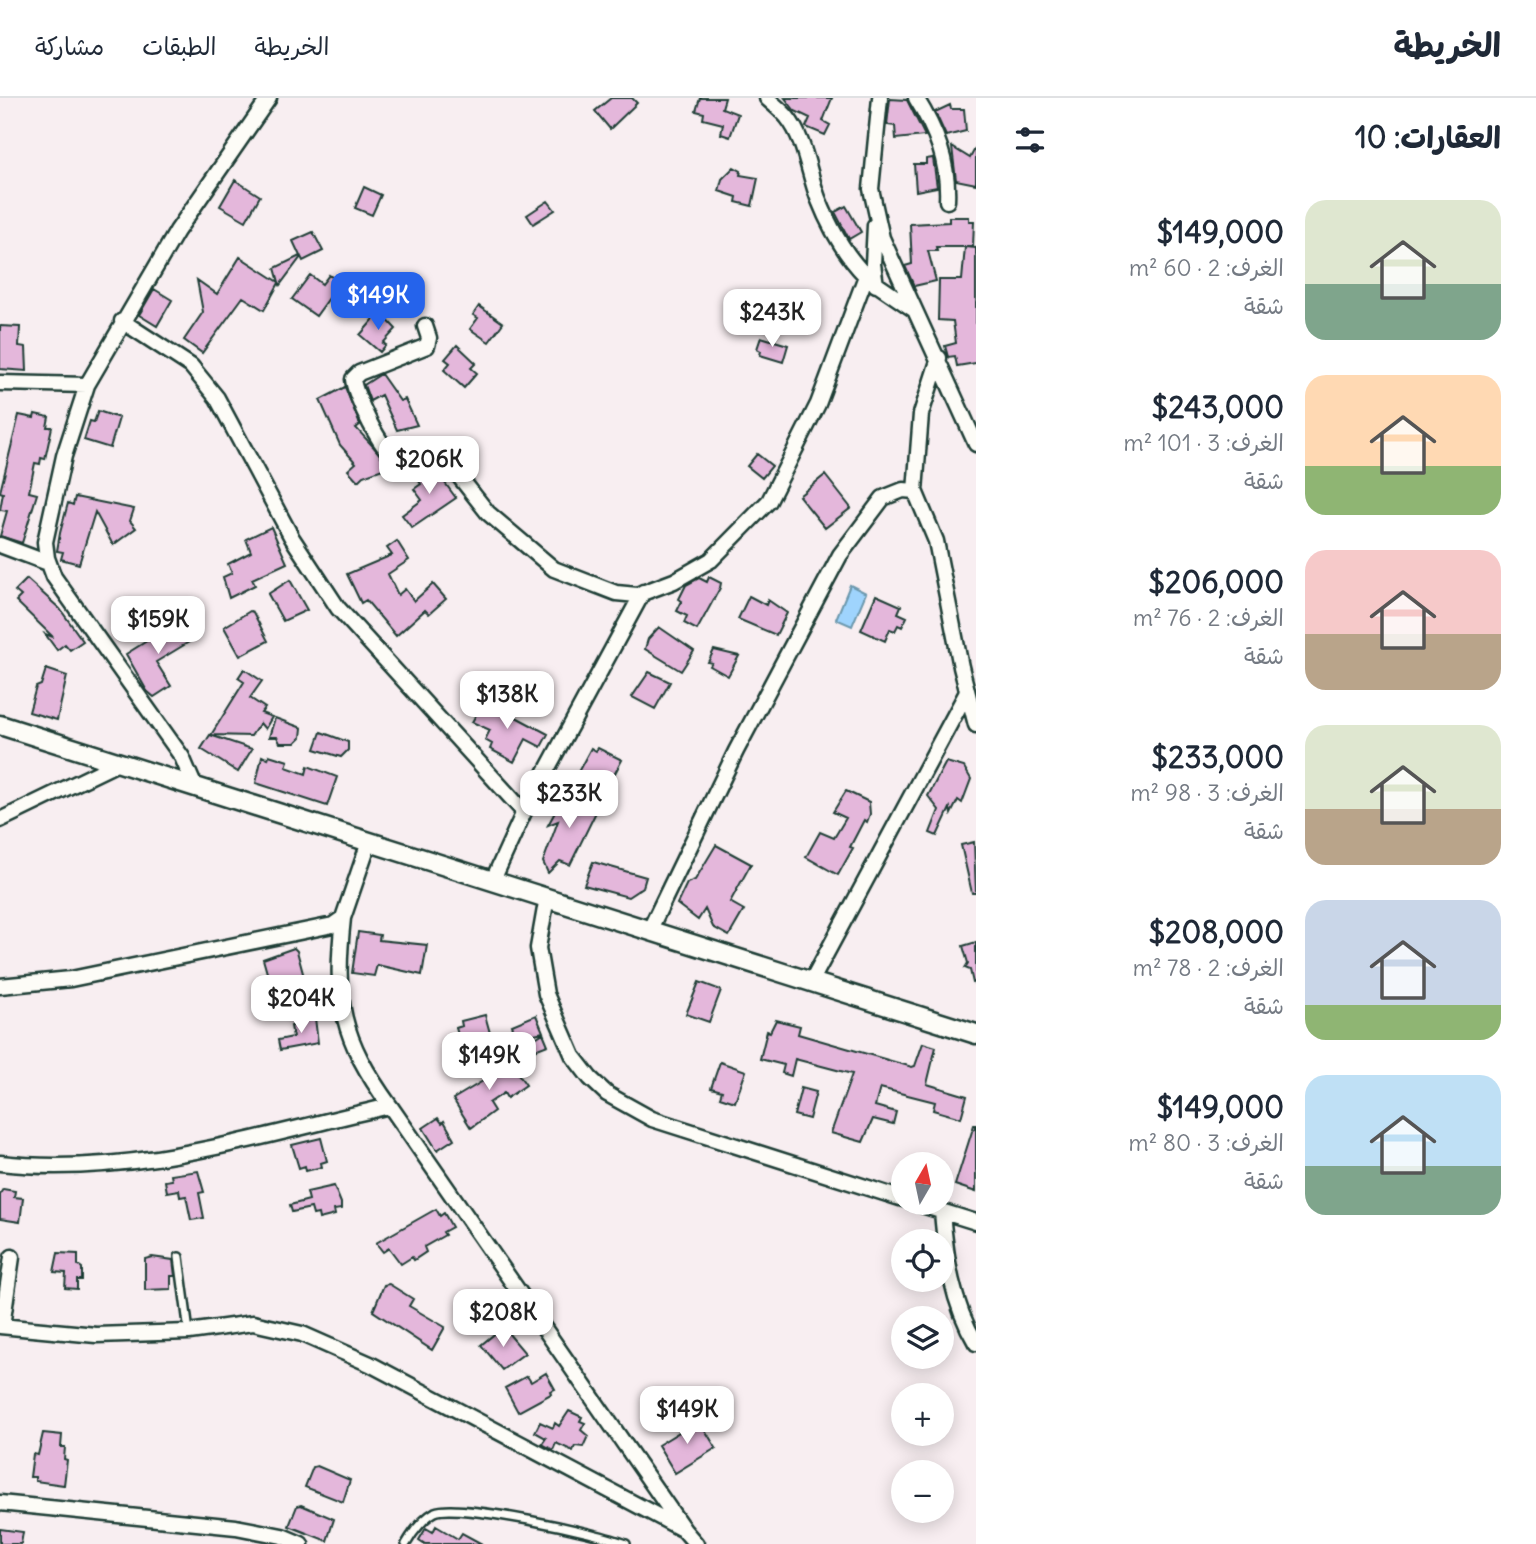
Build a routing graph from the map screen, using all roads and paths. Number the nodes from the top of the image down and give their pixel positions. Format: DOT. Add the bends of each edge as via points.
graph roads {
  1 [pos="269,98"];
  2 [pos="767,98"];
  3 [pos="880,98"];
  4 [pos="916,98"];
  5 [pos="947,201"];
  6 [pos="876,213"];
  7 [pos="871,280"];
  8 [pos="914,309"];
  9 [pos="122,321"];
  10 [pos="425,326"];
  11 [pos="939,358"];
  12 [pos="0,383"];
  13 [pos="87,385"];
  14 [pos="969,412"];
  15 [pos="976,444"];
  16 [pos="915,491"];
  17 [pos="0,545"];
  18 [pos="48,563"];
  19 [pos="643,592"];
  20 [pos="967,692"];
  21 [pos="0,724"];
  22 [pos="976,725"];
  23 [pos="118,763"];
  24 [pos="194,785"];
  25 [pos="524,812"];
  26 [pos="0,820"];
  27 [pos="369,842"];
  28 [pos="493,880"];
  29 [pos="547,897"];
  30 [pos="343,918"];
  31 [pos="650,929"];
  32 [pos="811,982"];
  33 [pos="0,986"];
  34 [pos="976,1034"];
  35 [pos="390,1106"];
  36 [pos="0,1163"];
  37 [pos="891,1195"];
  38 [pos="942,1215"];
  39 [pos="952,1215"];
  40 [pos="976,1222"];
  41 [pos="12,1257"];
  42 [pos="179,1257"];
  43 [pos="1,1326"];
  44 [pos="189,1332"];
  45 [pos="976,1343"];
  46 [pos="0,1503"];
  47 [pos="684,1530"];
  48 [pos="301,1544"];
  49 [pos="406,1544"];
  50 [pos="626,1544"];
  51 [pos="696,1544"];
  1 -- 9 [label="street" via="177,231"];
  2 -- 7 [label="street" via="787,117 798,137 818,198 845,252"];
  3 -- 6 [label="street" via="871,170"];
  4 -- 5 [label="street" via="945,159"];
  6 -- 7 [label="street"];
  6 -- 8 [label="street" via="896,274"];
  7 -- 8 [label="street"];
  7 -- 19 [label="street" via="769,501 711,560"];
  8 -- 11 [label="street"];
  9 -- 13 [label="street"];
  9 -- 25 [label="street" via="191,366 218,398 292,537 338,608"];
  10 -- 19 [label="street" via="427,346 353,379 387,453 398,459 440,452 488,513 554,569 616,593"];
  11 -- 14 [label="street"];
  11 -- 16 [label="street" via="921,414"];
  12 -- 13 [label="street"];
  13 -- 18 [label="street" via="52,505"];
  14 -- 15 [label="street"];
  16 -- 20 [label="street" via="936,541"];
  16 -- 31 [label="street" via="903,490 883,498 840,555 736,751"];
  17 -- 18 [label="street"];
  18 -- 24 [label="street" via="182,757"];
  19 -- 25 [label="street"];
  20 -- 22 [label="street"];
  20 -- 32 [label="street"];
  21 -- 23 [label="street"];
  23 -- 24 [label="street"];
  23 -- 26 [label="street"];
  24 -- 27 [label="street"];
  25 -- 28 [label="street"];
  27 -- 28 [label="street"];
  27 -- 30 [label="street"];
  28 -- 29 [label="street"];
  29 -- 31 [label="street"];
  29 -- 37 [label="street" via="538,948 546,994 573,1056 607,1094 652,1119"];
  30 -- 33 [label="street" via="333,925 71,979"];
  30 -- 35 [label="street" via="337,977 341,1012 360,1059"];
  31 -- 32 [label="street"];
  32 -- 34 [label="street"];
  35 -- 36 [label="street" via="247,1142 145,1160 67,1169"];
  35 -- 47 [label="street"];
  38 -- 45 [label="street" via="946,1262"];
  39 -- 40 [label="street"];
  41 -- 43 [label="street"];
  42 -- 44 [label="lane"];
  43 -- 44 [label="street" via="96,1335"];
  44 -- 47 [label="street" via="253,1323 332,1345"];
  46 -- 48 [label="street" via="236,1527"];
  47 -- 51 [label="street"];
  49 -- 50 [label="lane" via="436,1511 450,1510 490,1513"];
}
